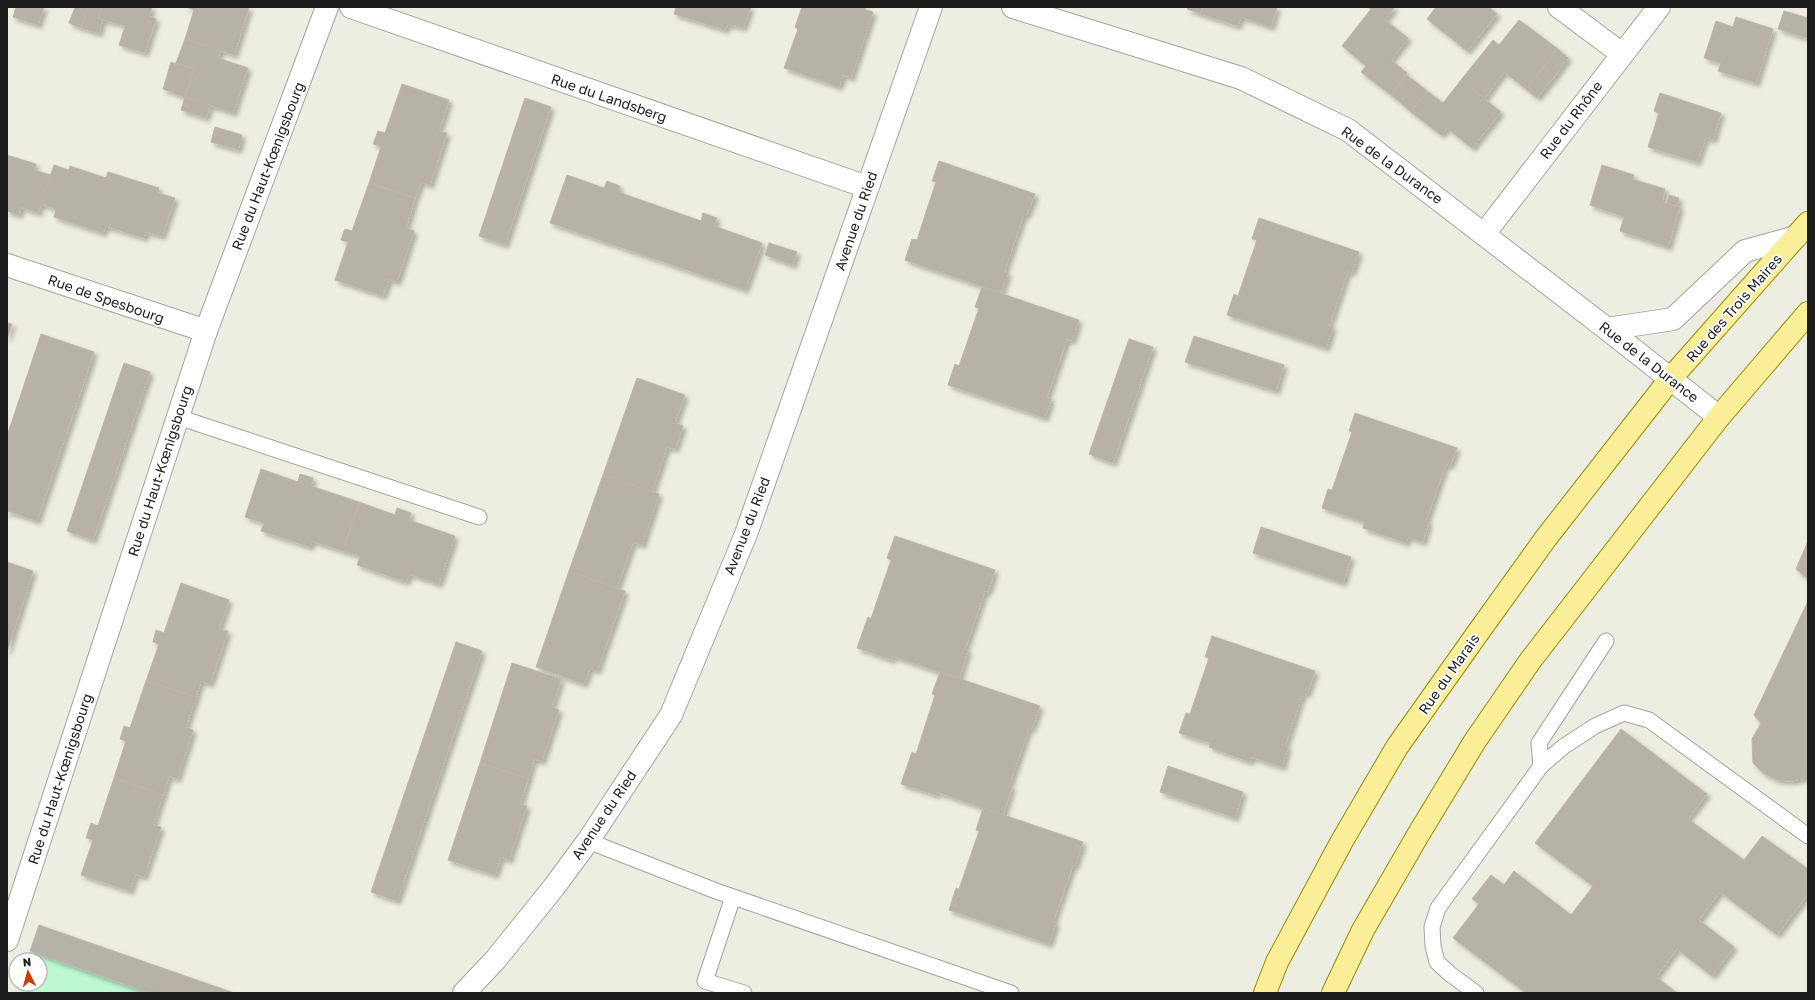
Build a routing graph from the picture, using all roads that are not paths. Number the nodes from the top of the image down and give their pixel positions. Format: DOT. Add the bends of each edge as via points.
graph roads {
  1 [pos="327,7"];
  2 [pos="351,7"];
  3 [pos="931,7"];
  4 [pos="1012,7"];
  5 [pos="1559,7"];
  6 [pos="1659,7"];
  7 [pos="1622,54"];
  8 [pos="867,187"];
  9 [pos="1802,230"];
  10 [pos="1484,234"];
  11 [pos="7,265"];
  12 [pos="1808,313"];
  13 [pos="1607,329"];
  14 [pos="206,331"];
  15 [pos="1671,378"];
  16 [pos="178,417"];
  17 [pos="1719,417"];
  18 [pos="479,517"];
  19 [pos="1606,641"];
  20 [pos="1541,766"];
  21 [pos="1808,836"];
  22 [pos="588,841"];
  23 [pos="732,897"];
  24 [pos="7,940"];
  25 [pos="464,993"];
  26 [pos="744,993"];
  27 [pos="1011,993"];
  28 [pos="1265,993"];
  29 [pos="1333,993"];
  30 [pos="1476,993"];
  1 -- 14 [label="street, Rue du Haut-Kœnigsbourg"];
  2 -- 8 [label="street, Rue du Landsberg"];
  3 -- 8 [label="street, Avenue du Ried"];
  4 -- 10 [label="street, Rue de la Durance" via="1241,78 1348,130"];
  5 -- 7 [label="street"];
  6 -- 7 [label="street, Rue du Rhône"];
  7 -- 10 [label="street, Rue du Rhône"];
  8 -- 22 [label="street, Avenue du Ried" via="746,534 671,716"];
  9 -- 13 [label="street, Rue des Trois Maires" via="1745,251 1673,319"];
  9 -- 15 [label="main road, Rue des Trois Maires"];
  10 -- 13 [label="street, Rue de la Durance"];
  11 -- 14 [label="street, Rue de Spesbourg"];
  12 -- 17 [label="main road"];
  13 -- 15 [label="street, Rue de la Durance"];
  14 -- 16 [label="street, Rue du Haut-Kœnigsbourg"];
  15 -- 17 [label="street, Rue de la Durance"];
  15 -- 28 [label="main road, Rue du Marais" via="1546,538 1397,747 1277,962"];
  16 -- 18 [label="lane"];
  16 -- 24 [label="street, Rue du Haut-Kœnigsbourg"];
  17 -- 29 [label="main road" via="1530,661 1475,741 1364,930"];
  19 -- 20 [label="lane" via="1539,743"];
  20 -- 21 [label="lane" via="1562,747 1595,726 1624,713 1649,720"];
  20 -- 30 [label="lane" via="1438,908 1432,927 1432,946 1437,962"];
  22 -- 23 [label="lane"];
  22 -- 25 [label="street, Avenue du Ried" via="496,959"];
  23 -- 26 [label="lane" via="706,980"];
  23 -- 27 [label="lane"];
}
